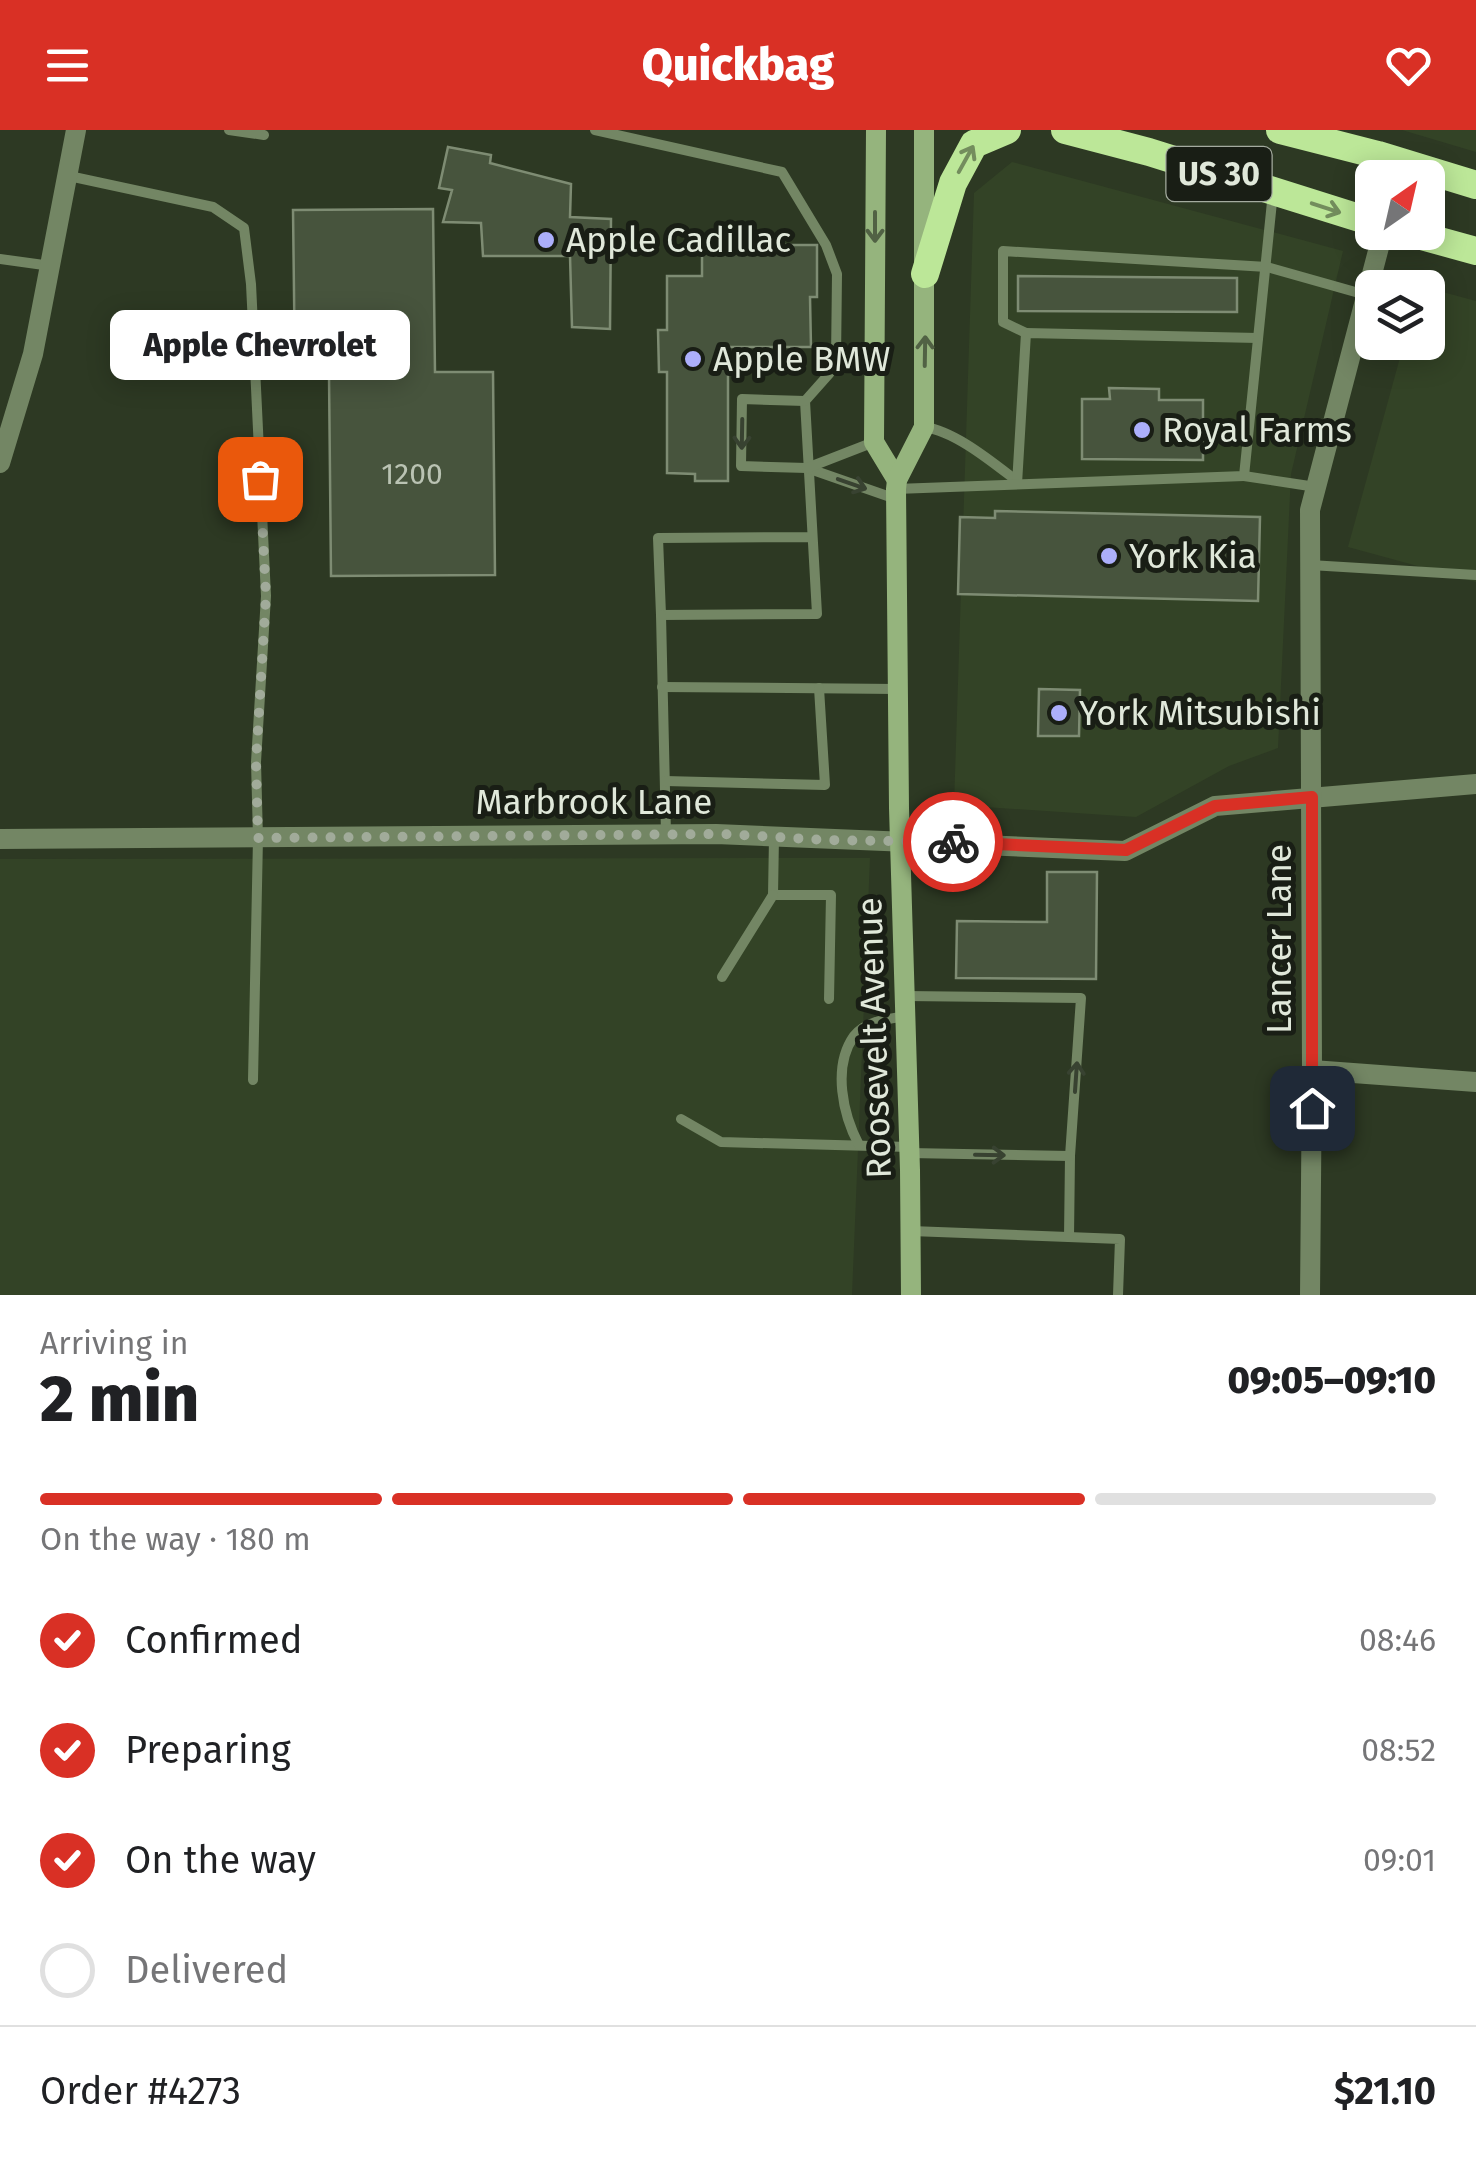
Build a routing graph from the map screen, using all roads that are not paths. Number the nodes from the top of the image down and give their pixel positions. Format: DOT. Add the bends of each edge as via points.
graph roads {
  1 [pos="76,130"];
  2 [pos="229,130"];
  3 [pos="595,130"];
  4 [pos="876,130"];
  5 [pos="924,130"];
  6 [pos="1007,130"];
  7 [pos="1065,130"];
  8 [pos="1280,130"];
  9 [pos="264,135"];
  10 [pos="1347,139"];
  11 [pos="69,176"];
  12 [pos="1476,185"];
  13 [pos="1273,191"];
  14 [pos="1355,217"];
  15 [pos="1445,242"];
  16 [pos="1476,251"];
  17 [pos="0,259"];
  18 [pos="50,266"];
  19 [pos="1267,268"];
  20 [pos="925,274"];
  21 [pos="1355,292"];
  22 [pos="1026,332"];
  23 [pos="1355,337"];
  24 [pos="1258,338"];
  25 [pos="805,401"];
  26 [pos="924,427"];
  27 [pos="874,442"];
  28 [pos="0,462"];
  29 [pos="808,468"];
  30 [pos="1244,476"];
  31 [pos="1017,482"];
  32 [pos="1316,487"];
  33 [pos="897,489"];
  34 [pos="812,537"];
  35 [pos="1310,565"];
  36 [pos="1476,575"];
  37 [pos="661,615"];
  38 [pos="662,687"];
  39 [pos="819,688"];
  40 [pos="897,688"];
  41 [pos="664,781"];
  42 [pos="1476,784"];
  43 [pos="1312,797"];
  44 [pos="666,834"];
  45 [pos="774,837"];
  46 [pos="258,838"];
  47 [pos="0,839"];
  48 [pos="901,840"];
  49 [pos="773,895"];
  50 [pos="722,977"];
  51 [pos="829,999"];
  52 [pos="905,1006"];
  53 [pos="1312,1070"];
  54 [pos="253,1080"];
  55 [pos="1476,1082"];
  56 [pos="681,1119"];
  57 [pos="859,1145"];
  58 [pos="909,1150"];
  59 [pos="1070,1156"];
  60 [pos="911,1231"];
  61 [pos="1070,1237"];
  62 [pos="911,1295"];
  63 [pos="1118,1295"];
  64 [pos="1310,1295"];
  1 -- 11 [label="street"];
  2 -- 9 [label="lane"];
  3 -- 25 [label="lane" via="782,172 837,274 836,360"];
  4 -- 27 [label="main road, one-way"];
  5 -- 20 [label="main road, Roosevelt Avenue"];
  20 -- 6 [label="highway, one-way" via="953,183 974,144"];
  7 -- 13 [label="highway, US 30"];
  8 -- 10 [label="highway, US 30"];
  10 -- 12 [label="highway, US 30"];
  11 -- 18 [label="street"];
  11 -- 46 [label="lane" via="213,207 244,228 266,596"];
  13 -- 14 [label="highway, US 30, one-way"];
  13 -- 19 [label="lane"];
  15 -- 16 [label="highway"];
  17 -- 18 [label="lane"];
  18 -- 28 [label="street" via="33,354"];
  19 -- 21 [label="lane"];
  19 -- 22 [label="lane" via="1003,251 1004,322"];
  19 -- 24 [label="lane"];
  26 -- 20 [label="main road, Roosevelt Avenue, one-way"];
  22 -- 24 [label="lane"];
  22 -- 31 [label="lane"];
  23 -- 32 [label="street, Lancer Lane"];
  24 -- 30 [label="lane"];
  25 -- 29 [label="lane"];
  25 -- 29 [label="lane, one-way" via="742,399 742,466"];
  26 -- 31 [label="lane" via="982,454"];
  26 -- 33 [label="main road, Roosevelt Avenue"];
  27 -- 29 [label="lane"];
  27 -- 33 [label="main road"];
  29 -- 33 [label="lane, one-way"];
  29 -- 34 [label="lane"];
  30 -- 31 [label="lane"];
  30 -- 32 [label="lane"];
  31 -- 33 [label="lane"];
  32 -- 35 [label="street, Lancer Lane"];
  33 -- 40 [label="main road, Roosevelt Avenue"];
  34 -- 37 [label="lane" via="658,538"];
  34 -- 37 [label="lane" via="817,614"];
  35 -- 36 [label="lane"];
  35 -- 43 [label="street, Lancer Lane"];
  37 -- 38 [label="lane"];
  38 -- 39 [label="lane"];
  38 -- 41 [label="lane"];
  39 -- 40 [label="lane"];
  39 -- 41 [label="lane" via="824,785"];
  40 -- 48 [label="main road, Roosevelt Avenue"];
  41 -- 44 [label="lane"];
  42 -- 43 [label="street, Marbrook Lane"];
  43 -- 48 [label="street, Marbrook Lane" via="1215,806 1126,850"];
  43 -- 53 [label="street, Lancer Lane"];
  44 -- 45 [label="street, Marbrook Lane"];
  44 -- 46 [label="street, Marbrook Lane"];
  45 -- 48 [label="street, Marbrook Lane"];
  45 -- 49 [label="lane"];
  46 -- 47 [label="street, Marbrook Lane"];
  46 -- 54 [label="lane"];
  48 -- 52 [label="main road, Roosevelt Avenue"];
  49 -- 50 [label="lane"];
  49 -- 51 [label="lane" via="831,895"];
  52 -- 57 [label="lane" via="855,1034 843,1062 842,1097"];
  52 -- 58 [label="main road, Roosevelt Avenue"];
  59 -- 52 [label="lane, one-way" via="1081,998"];
  53 -- 55 [label="street"];
  53 -- 64 [label="street, Lancer Lane"];
  56 -- 57 [label="lane" via="721,1142"];
  57 -- 58 [label="lane"];
  58 -- 59 [label="lane, one-way"];
  58 -- 60 [label="main road, Roosevelt Avenue"];
  59 -- 61 [label="lane"];
  60 -- 61 [label="lane"];
  60 -- 62 [label="main road, Roosevelt Avenue"];
  61 -- 63 [label="lane" via="1120,1239"];
}
